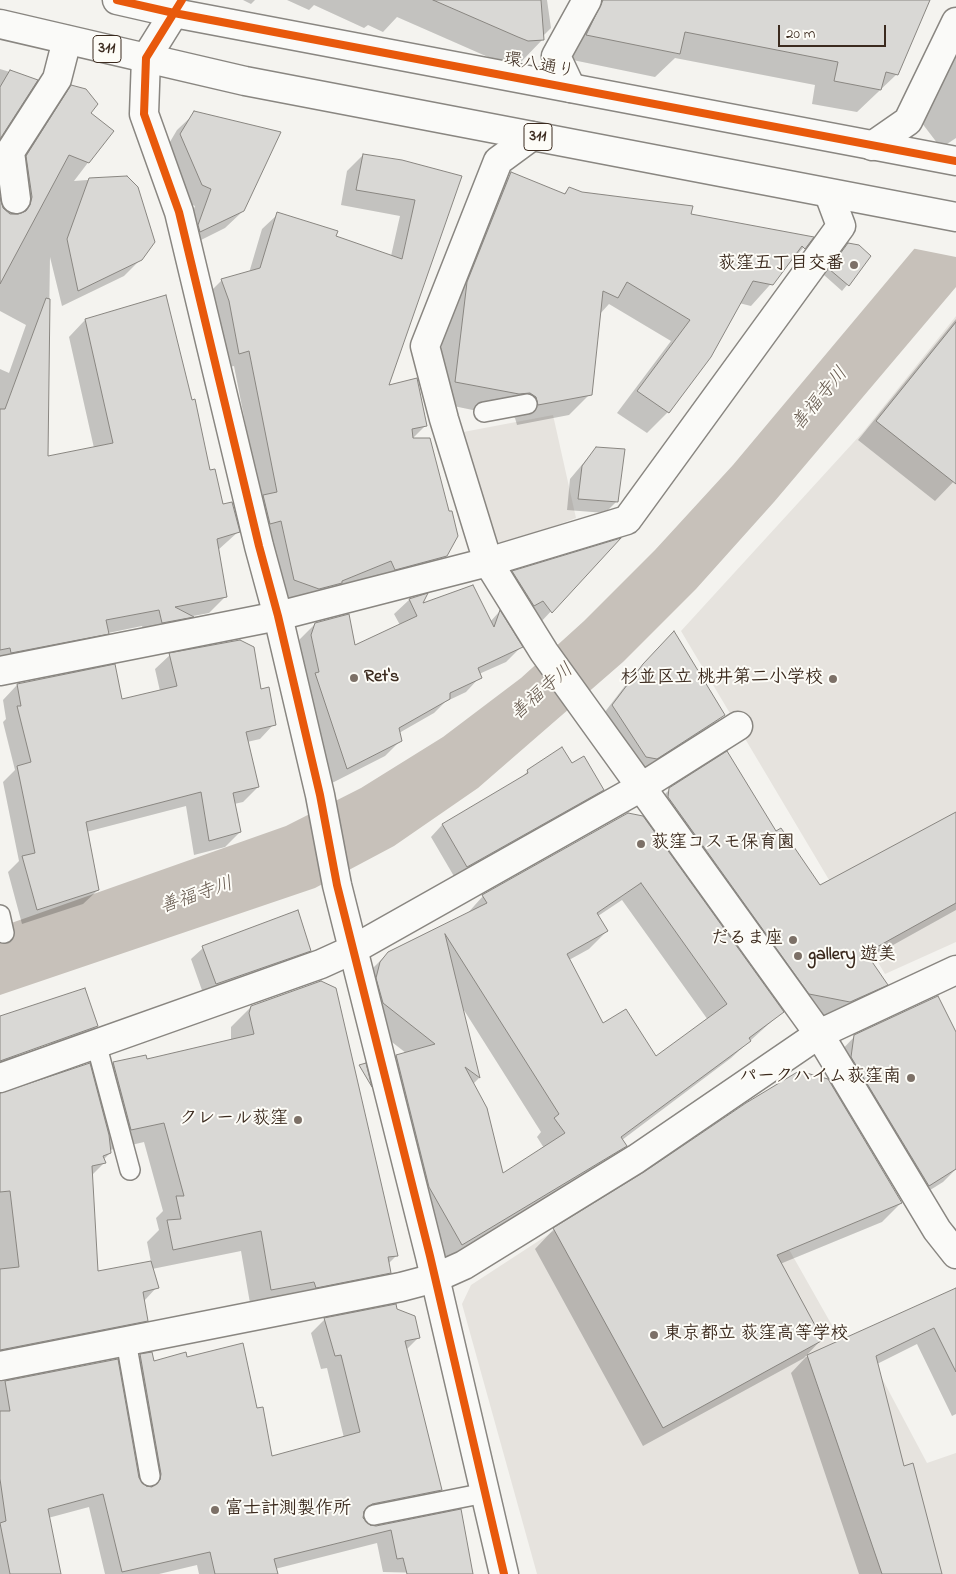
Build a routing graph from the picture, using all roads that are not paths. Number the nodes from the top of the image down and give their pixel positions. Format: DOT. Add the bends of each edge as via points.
graph roads {
  1 [pos="117,0"];
  2 [pos="587,0"];
  3 [pos="178,7"];
  4 [pos="956,22"];
  5 [pos="0,24"];
  6 [pos="67,40"];
  7 [pos="146,58"];
  8 [pos="571,88"];
  9 [pos="532,136"];
  10 [pos="872,146"];
  11 [pos="956,161"];
  12 [pos="829,194"];
  13 [pos="16,199"];
  14 [pos="944,215"];
  15 [pos="527,404"];
  16 [pos="484,412"];
  17 [pos="488,562"];
  18 [pos="278,616"];
  19 [pos="0,671"];
  20 [pos="738,726"];
  21 [pos="643,786"];
  22 [pos="354,950"];
  23 [pos="956,970"];
  24 [pos="819,1034"];
  25 [pos="96,1044"];
  26 [pos="0,1078"];
  27 [pos="130,1170"];
  28 [pos="956,1254"];
  29 [pos="435,1278"];
  30 [pos="126,1341"];
  31 [pos="0,1366"];
  32 [pos="150,1476"];
  33 [pos="485,1493"];
  34 [pos="374,1515"];
  35 [pos="504,1574"];
  1 -- 3 [label="street, 環八通り"];
  2 -- 8 [label="street" via="556,56"];
  3 -- 7 [label="street"];
  3 -- 8 [label="street, 環八通り"];
  4 -- 10 [label="street" via="908,121"];
  5 -- 6 [label="street, 311"];
  6 -- 7 [label="street, 311"];
  6 -- 13 [label="street" via="57,79 10,152"];
  7 -- 9 [label="street, 311" via="245,81"];
  7 -- 18 [label="street" via="144,114 179,212"];
  8 -- 10 [label="street, 環八通り"];
  9 -- 12 [label="street, 311"];
  9 -- 17 [label="street" via="498,160 425,346"];
  10 -- 11 [label="street, 環八通り"];
  12 -- 14 [label="street, 311"];
  12 -- 17 [label="street" via="841,226 627,520"];
  15 -- 16 [label="lane"];
  17 -- 18 [label="street"];
  17 -- 21 [label="street" via="544,652"];
  18 -- 19 [label="street"];
  18 -- 22 [label="street"];
  20 -- 21 [label="street"];
  21 -- 22 [label="street"];
  21 -- 24 [label="street"];
  22 -- 25 [label="street"];
  22 -- 29 [label="street"];
  23 -- 24 [label="street"];
  24 -- 28 [label="street" via="937,1230"];
  24 -- 29 [label="street" via="636,1159 464,1265"];
  25 -- 26 [label="street"];
  25 -- 27 [label="lane"];
  29 -- 30 [label="street"];
  29 -- 33 [label="street"];
  30 -- 31 [label="street"];
  30 -- 32 [label="lane"];
  33 -- 34 [label="lane"];
  33 -- 35 [label="street"];
}
